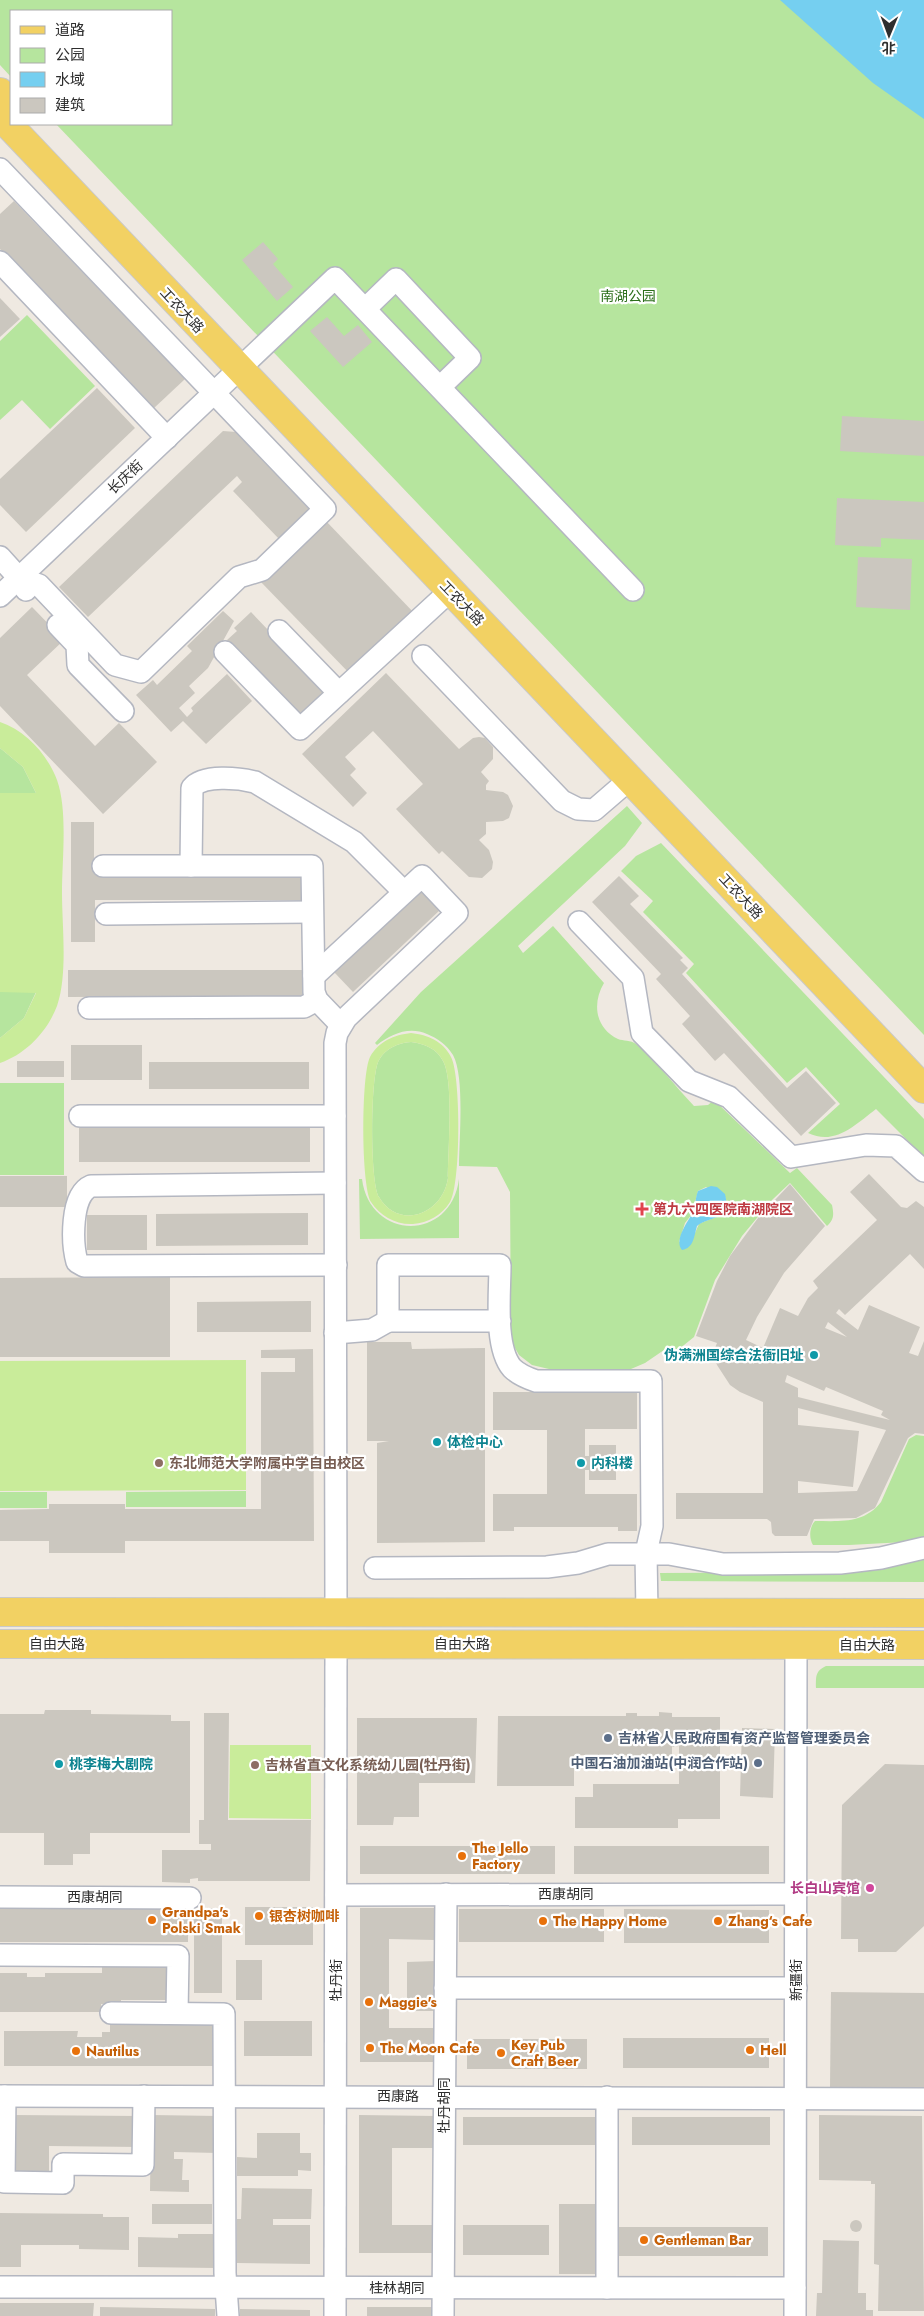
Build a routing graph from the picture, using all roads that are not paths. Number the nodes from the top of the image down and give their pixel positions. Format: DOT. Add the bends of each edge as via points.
graph roads {
  1 [pos="0,92"];
  2 [pos="10,103"];
  3 [pos="0,116"];
  4 [pos="31,125"];
  5 [pos="0,169"];
  6 [pos="0,262"];
  7 [pos="365,309"];
  8 [pos="245,364"];
  9 [pos="440,387"];
  10 [pos="215,392"];
  11 [pos="167,438"];
  12 [pos="0,557"];
  13 [pos="19,578"];
  14 [pos="633,590"];
  15 [pos="450,591"];
  16 [pos="0,596"];
  17 [pos="279,631"];
  18 [pos="225,652"];
  19 [pos="423,656"];
  20 [pos="339,693"];
  21 [pos="123,711"];
  22 [pos="630,778"];
  23 [pos="103,866"];
  24 [pos="191,866"];
  25 [pos="404,892"];
  26 [pos="312,912"];
  27 [pos="106,914"];
  28 [pos="579,922"];
  29 [pos="314,976"];
  30 [pos="316,1000"];
  31 [pos="89,1008"];
  32 [pos="341,1025"];
  33 [pos="924,1063"];
  34 [pos="924,1090"];
  35 [pos="80,1116"];
  36 [pos="335,1116"];
  37 [pos="924,1171"];
  38 [pos="336,1183"];
  39 [pos="336,1265"];
  40 [pos="388,1321"];
  41 [pos="500,1321"];
  42 [pos="335,1333"];
  43 [pos="924,1548"];
  44 [pos="646,1553"];
  45 [pos="375,1568"];
  46 [pos="0,1612"];
  47 [pos="336,1612"];
  48 [pos="647,1613"];
  49 [pos="924,1613"];
  50 [pos="0,1644"];
  51 [pos="336,1644"];
  52 [pos="796,1645"];
  53 [pos="924,1645"];
  54 [pos="446,1894"];
  55 [pos="796,1894"];
  56 [pos="336,1895"];
  57 [pos="0,1897"];
  58 [pos="190,1898"];
  59 [pos="0,1955"];
  60 [pos="445,1988"];
  61 [pos="796,1988"];
  62 [pos="111,2013"];
  63 [pos="177,2013"];
  64 [pos="3,2096"];
  65 [pos="144,2096"];
  66 [pos="224,2096"];
  67 [pos="336,2096"];
  68 [pos="444,2096"];
  69 [pos="607,2096"];
  70 [pos="795,2097"];
  71 [pos="924,2099"];
  72 [pos="2,2164"];
  73 [pos="0,2287"];
  74 [pos="226,2287"];
  75 [pos="335,2288"];
  76 [pos="444,2288"];
  77 [pos="607,2288"];
  78 [pos="795,2288"];
  79 [pos="228,2316"];
  80 [pos="335,2316"];
  81 [pos="443,2316"];
  82 [pos="795,2316"];
  1 -- 2 [label="main road"];
  3 -- 8 [label="main road, 工农大路"];
  4 -- 8 [label="main road, 工农大路"];
  5 -- 10 [label="street" via="193,373"];
  6 -- 11 [label="street"];
  7 -- 8 [label="street, 长庆街" via="335,278"];
  7 -- 9 [label="street"];
  7 -- 9 [label="street" via="396,279 470,358"];
  8 -- 10 [label="street, 长庆街"];
  8 -- 15 [label="main road, 工农大路"];
  8 -- 33 [label="main road, 工农大路"];
  9 -- 14 [label="street"];
  10 -- 11 [label="street, 长庆街"];
  10 -- 13 [label="street" via="325,510 262,570 239,577 141,672 116,665 39,585"];
  11 -- 13 [label="street, 长庆街"];
  12 -- 13 [label="street"];
  13 -- 16 [label="street, 长庆街"];
  13 -- 21 [label="street" via="28,594 77,644 78,665"];
  15 -- 20 [label="street"];
  15 -- 22 [label="main road, 工农大路"];
  17 -- 20 [label="street"];
  18 -- 20 [label="street" via="300,730"];
  19 -- 22 [label="street" via="562,801 578,809 594,810"];
  22 -- 34 [label="main road, 工农大路"];
  23 -- 24 [label="street"];
  24 -- 25 [label="street" via="192,788 204,780 245,780 255,782 354,842"];
  24 -- 26 [label="street" via="312,866"];
  25 -- 29 [label="street"];
  25 -- 32 [label="street" via="422,876 457,913"];
  26 -- 27 [label="street"];
  26 -- 29 [label="street"];
  28 -- 37 [label="street" via="633,978 642,1032 689,1081 728,1097 791,1156 866,1146 896,1146"];
  29 -- 30 [label="street"];
  30 -- 31 [label="street" via="304,1007"];
  30 -- 32 [label="street"];
  32 -- 36 [label="street" via="335,1043"];
  35 -- 36 [label="street"];
  36 -- 38 [label="street"];
  38 -- 39 [label="street"];
  38 -- 39 [label="street" via="91,1186 85,1188 74,1219 75,1255 77,1262 84,1266"];
  39 -- 42 [label="street"];
  40 -- 41 [label="street"];
  40 -- 41 [label="street" via="388,1265 500,1265"];
  40 -- 42 [label="street" via="372,1330"];
  41 -- 44 [label="street" via="503,1348 511,1366 520,1375 536,1381 651,1381 652,1526"];
  42 -- 47 [label="street"];
  43 -- 44 [label="street" via="840,1563 723,1564"];
  44 -- 45 [label="street" via="608,1554 578,1563 547,1567"];
  44 -- 48 [label="street"];
  46 -- 47 [label="main road"];
  47 -- 48 [label="main road"];
  48 -- 49 [label="main road"];
  50 -- 51 [label="main road, 自由大路"];
  51 -- 52 [label="main road, 自由大路"];
  51 -- 56 [label="street, 牡丹街"];
  52 -- 53 [label="main road, 自由大路"];
  52 -- 55 [label="street, 新疆街"];
  54 -- 55 [label="street, 西康胡同"];
  54 -- 56 [label="street, 西康胡同"];
  54 -- 60 [label="street, 牡丹胡同"];
  55 -- 61 [label="street, 新疆街"];
  56 -- 67 [label="street, 牡丹街"];
  57 -- 58 [label="street, 西康胡同"];
  59 -- 63 [label="street" via="178,1956"];
  60 -- 61 [label="street"];
  60 -- 68 [label="street, 牡丹胡同"];
  61 -- 70 [label="street, 新疆街"];
  62 -- 63 [label="street"];
  63 -- 66 [label="street" via="224,2014"];
  64 -- 65 [label="street, 西康路"];
  64 -- 72 [label="street"];
  65 -- 66 [label="street, 西康路"];
  65 -- 72 [label="street" via="143,2165 63,2164 63,2183 4,2182"];
  66 -- 67 [label="street, 西康路"];
  66 -- 74 [label="street"];
  67 -- 68 [label="street, 西康路"];
  67 -- 75 [label="street, 牡丹街"];
  68 -- 69 [label="street, 西康路"];
  68 -- 76 [label="street, 牡丹胡同"];
  69 -- 70 [label="street, 西康路"];
  69 -- 77 [label="street"];
  70 -- 71 [label="street, 西康路"];
  70 -- 78 [label="street, 新疆街"];
  73 -- 74 [label="street, 桂林胡同"];
  74 -- 75 [label="street, 桂林胡同"];
  74 -- 79 [label="street"];
  75 -- 76 [label="street, 桂林胡同"];
  75 -- 80 [label="street, 牡丹街"];
  76 -- 77 [label="street, 桂林胡同"];
  76 -- 81 [label="street, 牡丹胡同"];
  77 -- 78 [label="street, 桂林胡同"];
  78 -- 82 [label="street, 新疆街"];
}
